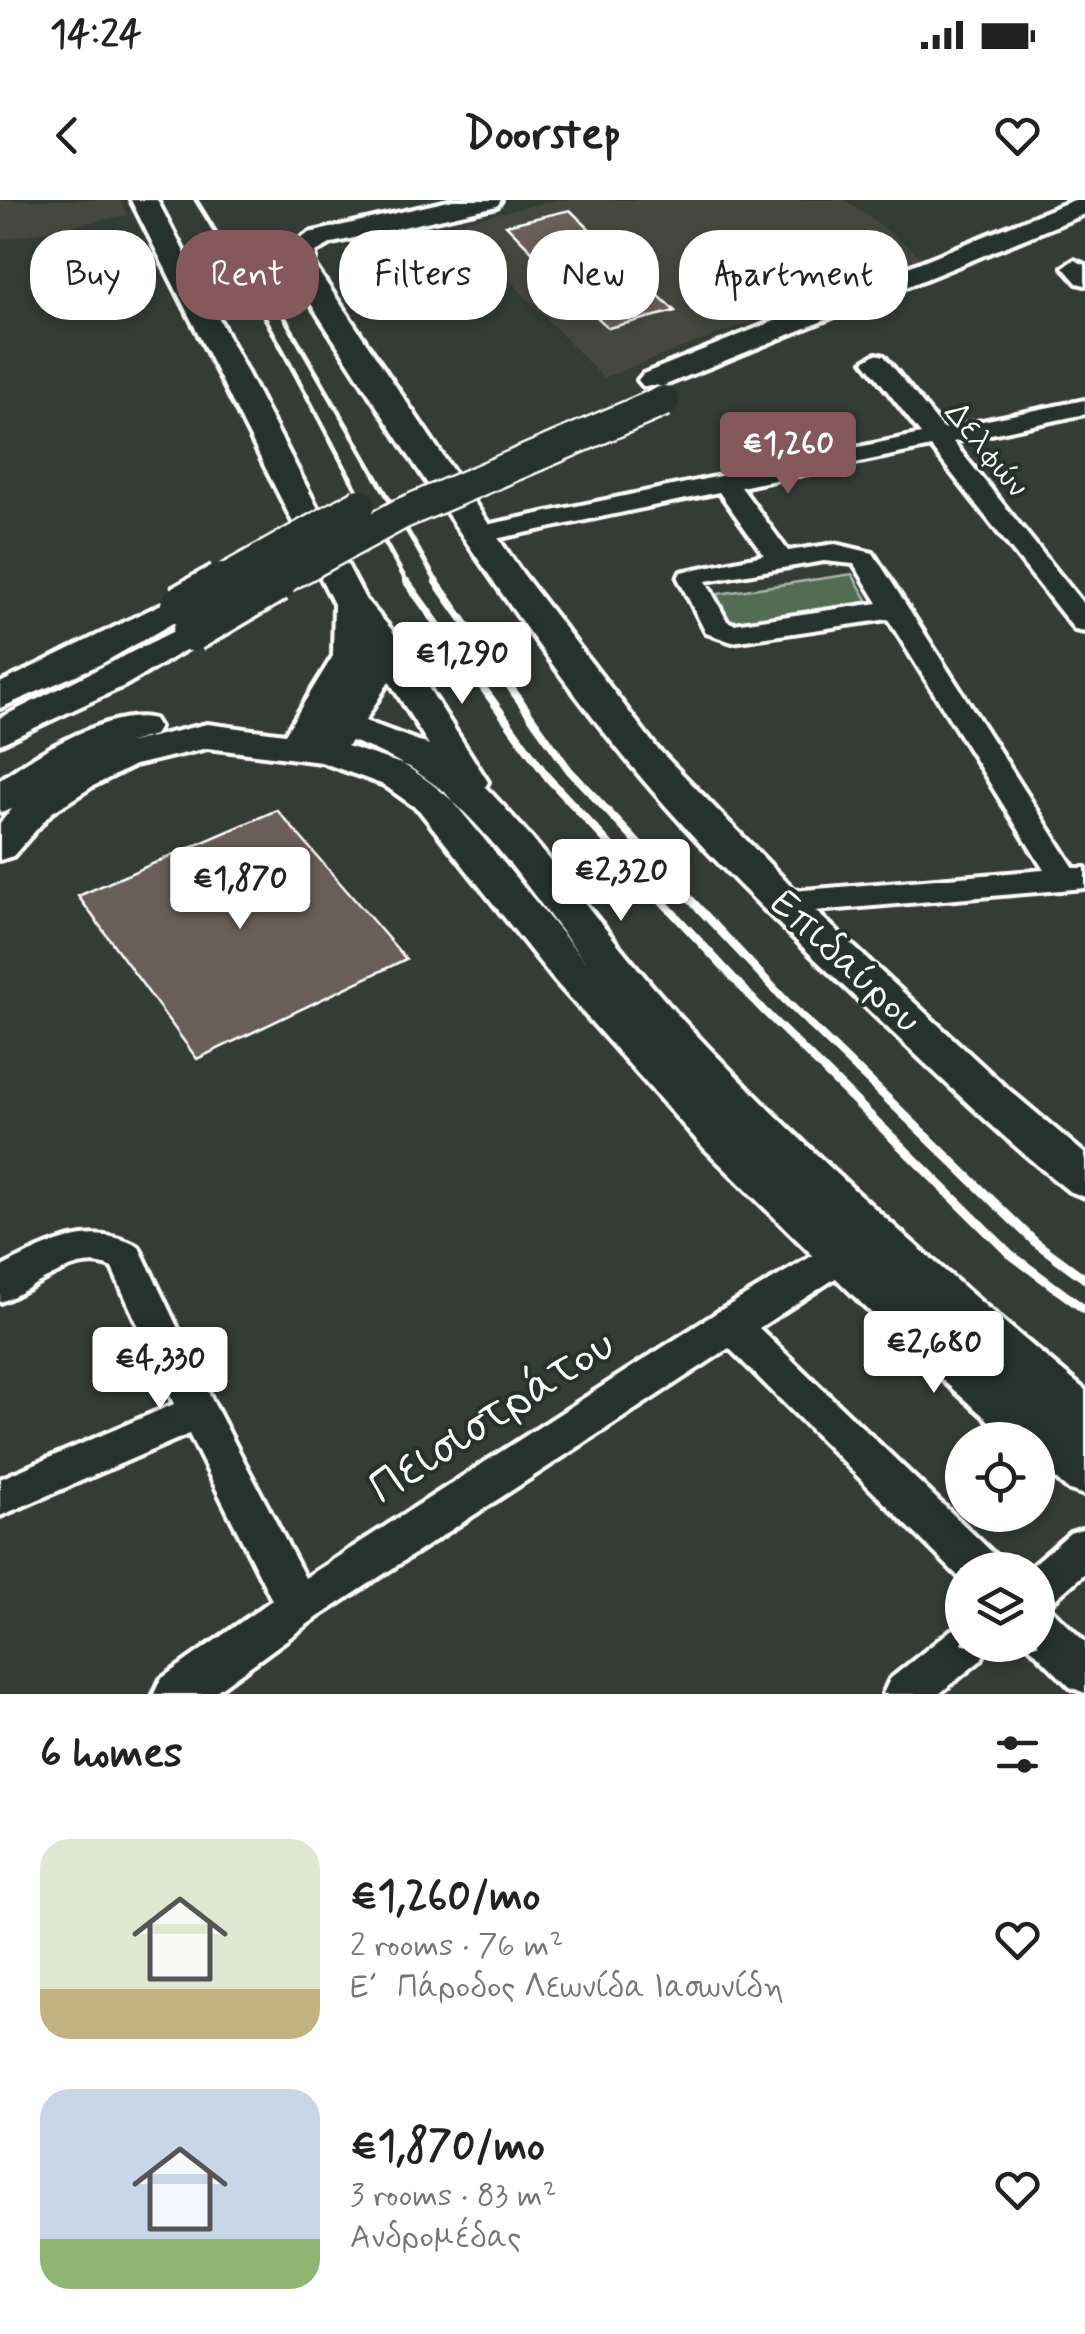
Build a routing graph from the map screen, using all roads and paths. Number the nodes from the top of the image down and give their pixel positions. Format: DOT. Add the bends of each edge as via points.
graph roads {
  1 [pos="144,200"];
  2 [pos="488,200"];
  3 [pos="451,204"];
  4 [pos="1085,205"];
  5 [pos="1085,227"];
  6 [pos="876,361"];
  7 [pos="659,390"];
  8 [pos="1085,407"];
  9 [pos="935,438"];
  10 [pos="725,482"];
  11 [pos="481,534"];
  12 [pos="781,560"];
  13 [pos="896,609"];
  14 [pos="363,617"];
  15 [pos="1082,618"];
  16 [pos="186,619"];
  17 [pos="0,697"];
  18 [pos="0,732"];
  19 [pos="319,736"];
  20 [pos="0,800"];
  21 [pos="493,819"];
  22 [pos="0,848"];
  23 [pos="1075,878"];
  24 [pos="780,903"];
  25 [pos="1085,1178"];
  26 [pos="856,1246"];
  27 [pos="0,1286"];
  28 [pos="730,1324"];
  29 [pos="198,1412"];
  30 [pos="1085,1420"];
  31 [pos="1085,1473"];
  32 [pos="0,1498"];
  33 [pos="1085,1547"];
  34 [pos="963,1552"];
  35 [pos="1055,1573"];
  36 [pos="298,1607"];
  37 [pos="1055,1643"];
  38 [pos="945,1662"];
  39 [pos="1085,1672"];
  40 [pos="176,1694"];
  41 [pos="905,1694"];
  1 -- 14 [label="street"];
  2 -- 3 [label="street"];
  3 -- 11 [label="street, Επιδαύρου" via="324,237 299,256"];
  4 -- 7 [label="street"];
  5 -- 7 [label="street"];
  6 -- 9 [label="street, Δελφών"];
  7 -- 16 [label="street, bridge"];
  8 -- 9 [label="street"];
  9 -- 10 [label="street"];
  9 -- 15 [label="street, Δελφών"];
  10 -- 11 [label="street"];
  10 -- 12 [label="street"];
  11 -- 24 [label="street, Επιδαύρου" via="644,756"];
  12 -- 13 [label="street" via="856,553"];
  12 -- 13 [label="street" via="691,578 716,627 732,633"];
  13 -- 23 [label="street"];
  14 -- 19 [label="street" via="378,656 374,676"];
  14 -- 21 [label="street"];
  16 -- 17 [label="street"];
  16 -- 18 [label="street" via="112,678"];
  19 -- 20 [label="street" via="244,712 157,723 88,742 31,773"];
  19 -- 21 [label="street" via="400,744 432,762"];
  19 -- 22 [label="street" via="207,736 124,756 38,804"];
  19 -- 26 [label="street" via="432,801 639,1051"];
  21 -- 26 [label="street" via="603,957"];
  23 -- 24 [label="street"];
  24 -- 25 [label="street, Επιδαύρου" via="1037,1142"];
  26 -- 28 [label="street, Πεισιστράτου"];
  26 -- 30 [label="street"];
  26 -- 31 [label="street" via="932,1342"];
  27 -- 29 [label="street" via="90,1246 114,1248 126,1258"];
  28 -- 34 [label="street"];
  28 -- 36 [label="street, Πεισιστράτου"];
  29 -- 32 [label="street"];
  29 -- 36 [label="street"];
  33 -- 35 [label="street"];
  36 -- 40 [label="street, Πεισιστράτου"];
  37 -- 39 [label="street"];
  38 -- 41 [label="street"];
}
